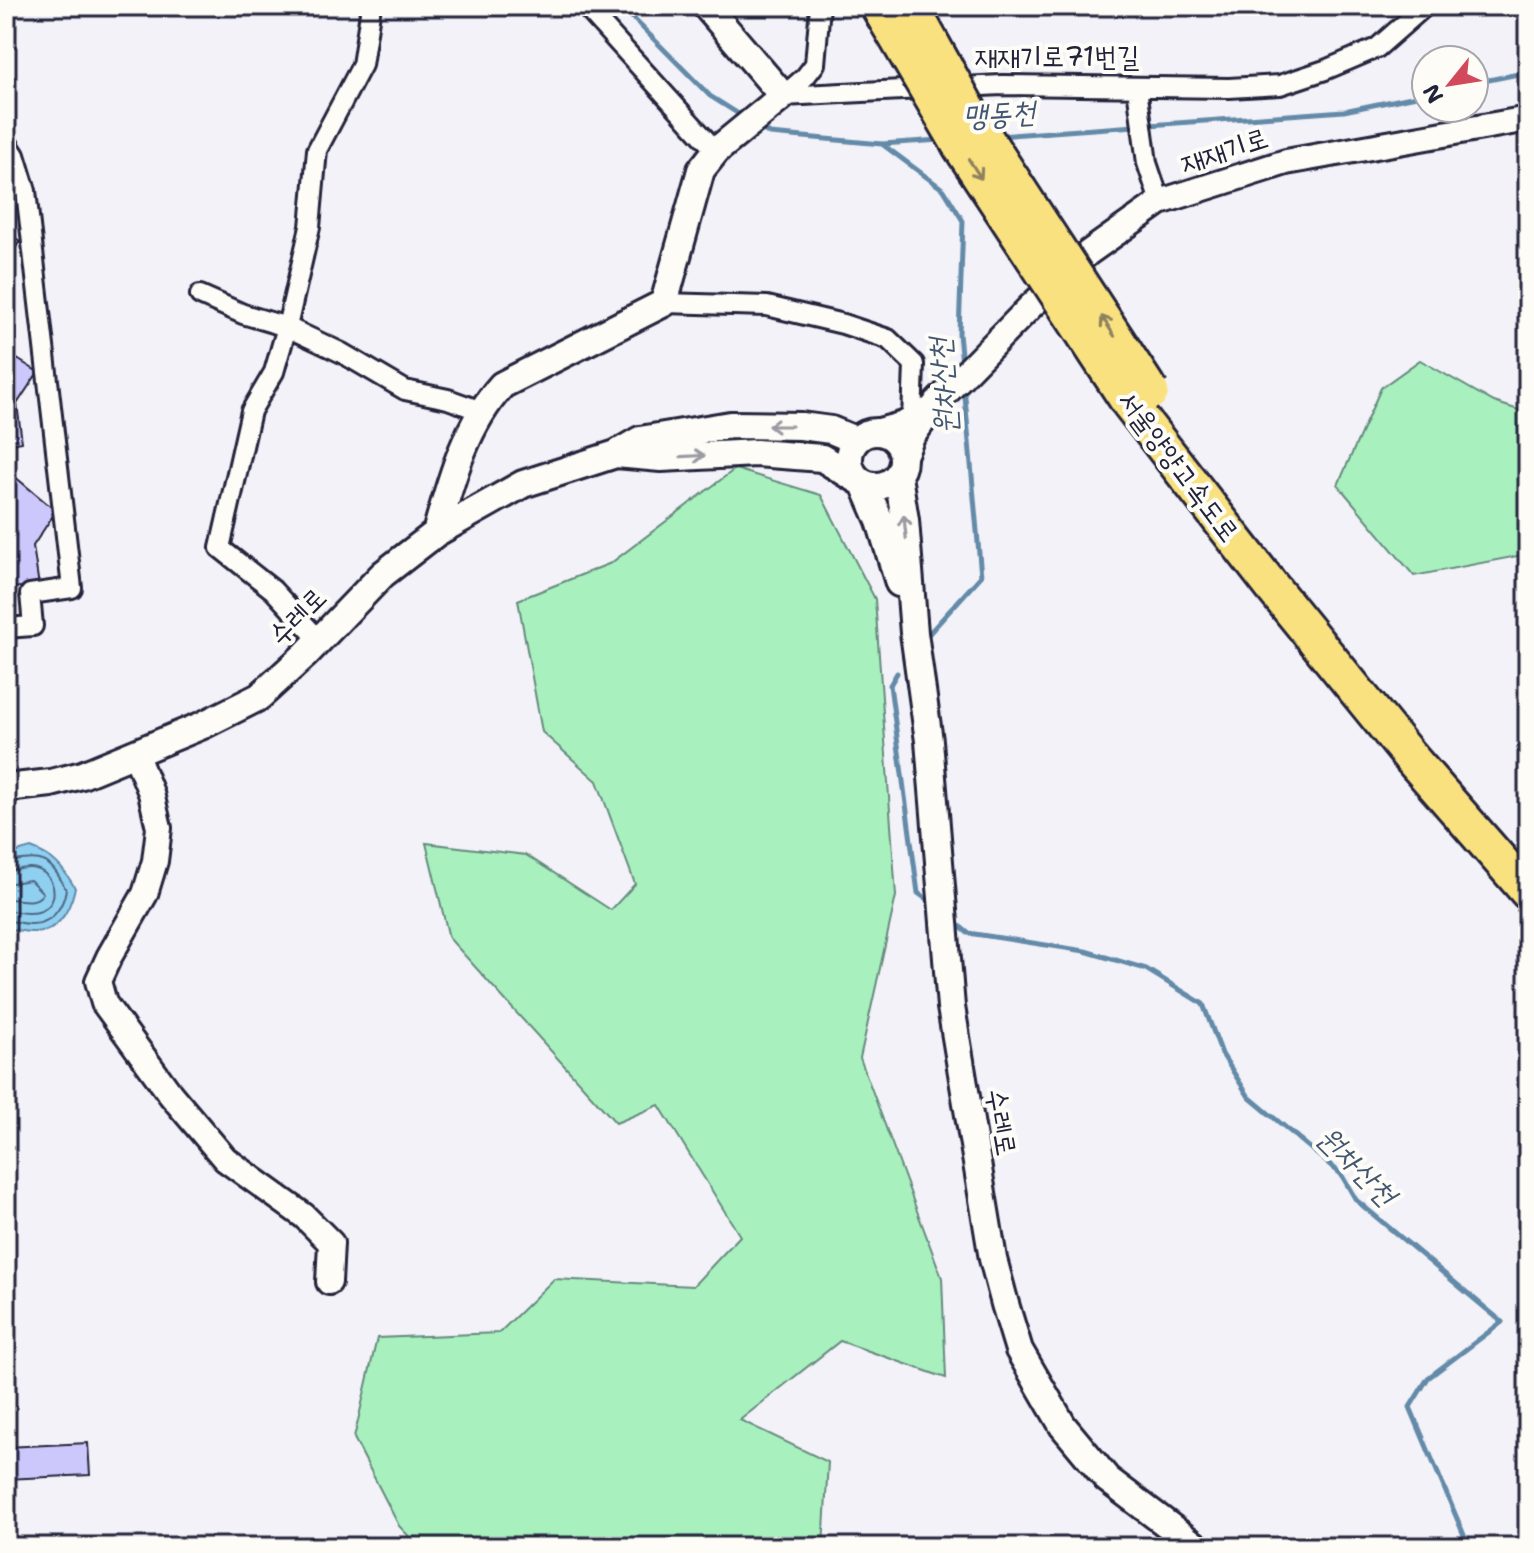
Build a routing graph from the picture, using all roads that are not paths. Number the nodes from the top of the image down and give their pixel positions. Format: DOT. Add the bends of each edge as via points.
graph roads {
  1 [pos="371,6"];
  2 [pos="585,6"];
  3 [pos="706,6"];
  4 [pos="820,6"];
  5 [pos="878,6"];
  6 [pos="911,6"];
  7 [pos="1425,6"];
  8 [pos="1137,88"];
  9 [pos="783,96"];
  10 [pos="1528,119"];
  11 [pos="6,141"];
  12 [pos="716,151"];
  13 [pos="1160,202"];
  14 [pos="200,295"];
  15 [pos="664,303"];
  16 [pos="287,327"];
  17 [pos="1140,398"];
  18 [pos="937,402"];
  19 [pos="481,411"];
  20 [pos="912,420"];
  21 [pos="867,436"];
  22 [pos="616,454"];
  23 [pos="900,467"];
  24 [pos="861,482"];
  25 [pos="436,533"];
  26 [pos="6,628"];
  27 [pos="914,633"];
  28 [pos="319,640"];
  29 [pos="135,753"];
  30 [pos="6,788"];
  31 [pos="1527,883"];
  32 [pos="329,1282"];
  33 [pos="1197,1547"];
  1 -- 16 [label="street" via="362,65 317,150 310,227"];
  2 -- 12 [label="street"];
  3 -- 9 [label="main road"];
  4 -- 9 [label="street" via="815,64"];
  5 -- 17 [label="highway, 서울양양고속도로, one-way, bridge" via="960,146"];
  17 -- 6 [label="highway, 서울양양고속도로, one-way, bridge"];
  7 -- 8 [label="street, 재재기로71번길" via="1377,48 1280,85"];
  8 -- 9 [label="street, 재재기로71번길" via="1002,85"];
  8 -- 13 [label="street" via="1147,163"];
  9 -- 12 [label="main road"];
  10 -- 13 [label="street, 재재기로" via="1286,162"];
  11 -- 26 [label="street" via="26,191 72,588 30,594 33,626"];
  12 -- 15 [label="main road" via="701,170"];
  13 -- 18 [label="street, 재재기로" via="1088,253"];
  14 -- 16 [label="street"];
  15 -- 19 [label="main road" via="502,385"];
  15 -- 20 [label="street" via="767,306 888,339 914,364"];
  16 -- 19 [label="street" via="405,390"];
  16 -- 28 [label="street" via="274,372 251,411 220,548 273,590"];
  17 -- 31 [label="highway, 서울양양고속도로" via="1428,744"];
  18 -- 20 [label="street"];
  18 -- 23 [label="street" via="912,437"];
  19 -- 25 [label="main road"];
  20 -- 21 [label="street"];
  21 -- 22 [label="main road, 수레로, one-way" via="801,426 730,425 640,440"];
  21 -- 23 [label="main road" via="896,440"];
  21 -- 24 [label="main road" via="850,450 848,461"];
  22 -- 24 [label="main road, 수레로, one-way" via="822,458"];
  22 -- 25 [label="main road, 수레로" via="523,484"];
  23 -- 24 [label="main road" via="882,486"];
  27 -- 23 [label="main road, 수레로, one-way"];
  24 -- 27 [label="main road, 수레로" via="880,521"];
  25 -- 28 [label="main road, 수레로" via="383,574"];
  27 -- 33 [label="main road, 수레로" via="929,741 951,1007 993,1259 1019,1350 1063,1426 1107,1479"];
  28 -- 29 [label="main road, 수레로" via="259,697"];
  29 -- 30 [label="main road, 수레로" via="82,775"];
  29 -- 32 [label="street" via="159,828 155,861 145,894 98,981 104,1003 225,1159 304,1216 331,1243"];
}
